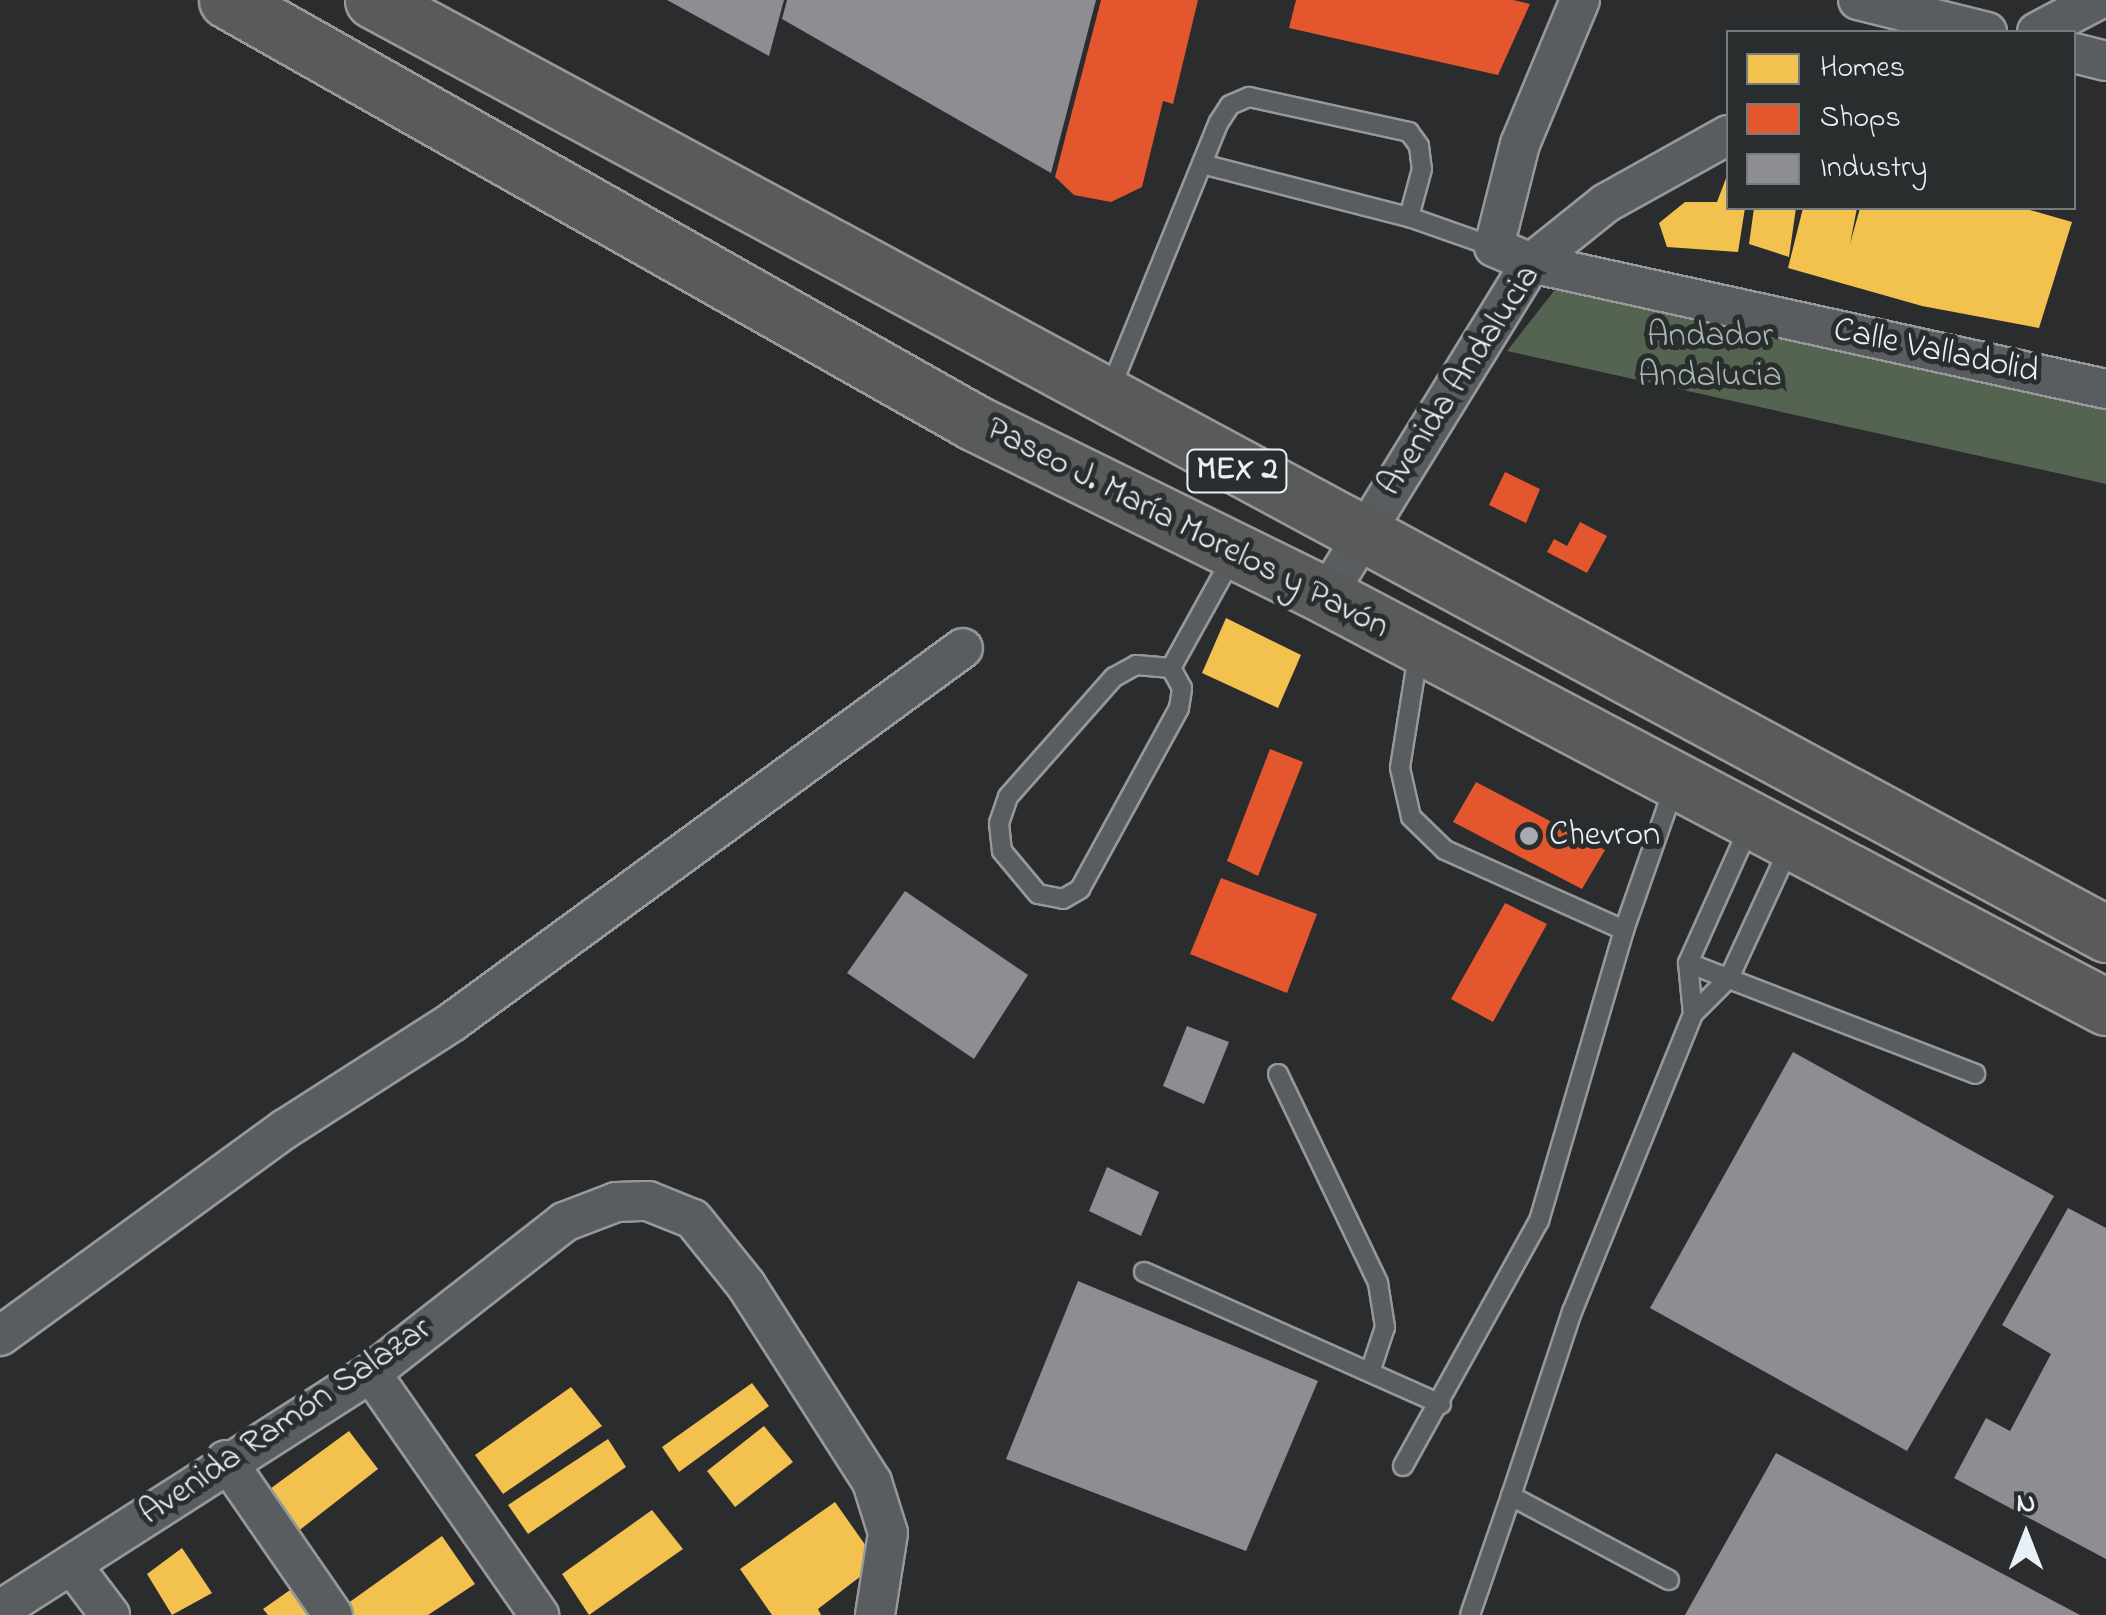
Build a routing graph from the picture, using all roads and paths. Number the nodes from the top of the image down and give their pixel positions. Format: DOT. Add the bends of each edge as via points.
graph roads {
  1 [pos="227,0"];
  2 [pos="373,0"];
  3 [pos="412,0"];
  4 [pos="1580,0"];
  5 [pos="1858,0"];
  6 [pos="2098,0"];
  7 [pos="1980,30"];
  8 [pos="2041,30"];
  9 [pos="448,43"];
  10 [pos="2076,54"];
  11 [pos="2106,61"];
  12 [pos="1726,136"];
  13 [pos="1202,164"];
  14 [pos="1409,217"];
  15 [pos="1494,247"];
  16 [pos="1531,263"];
  17 [pos="2106,390"];
  18 [pos="1106,399"];
  19 [pos="1360,537"];
  20 [pos="1235,553"];
  21 [pos="1326,596"];
  22 [pos="1420,646"];
  23 [pos="963,648"];
  24 [pos="1171,668"];
  25 [pos="1677,779"];
  26 [pos="1773,828"];
  27 [pos="1624,930"];
  28 [pos="2106,934"];
  29 [pos="1688,963"];
  30 [pos="1729,978"];
  31 [pos="2106,1007"];
  32 [pos="1693,1014"];
  33 [pos="1278,1074"];
  34 [pos="1975,1074"];
  35 [pos="1144,1272"];
  36 [pos="0,1336"];
  37 [pos="1370,1372"];
  38 [pos="371,1373"];
  39 [pos="1440,1404"];
  40 [pos="226,1460"];
  41 [pos="1404,1466"];
  42 [pos="1511,1496"];
  43 [pos="72,1565"];
  44 [pos="1669,1580"];
  45 [pos="0,1610"];
  46 [pos="110,1615"];
  47 [pos="333,1615"];
  48 [pos="539,1615"];
  49 [pos="876,1615"];
  50 [pos="1470,1615"];
  1 -- 20 [label="highway, Paseo J. María Morelos y Pavón / MEX 2" via="975,423"];
  2 -- 9 [label="highway, Paseo J. María Morelos y Pavón / MEX 2"];
  3 -- 9 [label="highway"];
  4 -- 15 [label="street" via="1520,144"];
  5 -- 7 [label="street"];
  6 -- 8 [label="street"];
  9 -- 18 [label="highway, Paseo J. María Morelos y Pavón / MEX 2"];
  10 -- 11 [label="street"];
  12 -- 16 [label="street, Avenida Andalucia" via="1606,203"];
  13 -- 14 [label="lane"];
  13 -- 14 [label="lane" via="1230,105 1249,97 1408,132 1419,146 1422,168"];
  13 -- 18 [label="lane"];
  14 -- 15 [label="lane"];
  15 -- 16 [label="street, Calle Valladolid"];
  16 -- 17 [label="street, Calle Valladolid"];
  16 -- 19 [label="street, Avenida Andalucia"];
  18 -- 19 [label="highway, Paseo J. María Morelos y Pavón / MEX 2"];
  19 -- 21 [label="street, Avenida Andalucia"];
  19 -- 28 [label="highway, Paseo J. María Morelos y Pavón / MEX 2"];
  20 -- 21 [label="highway, Paseo J. María Morelos y Pavón / MEX 2"];
  20 -- 24 [label="lane"];
  21 -- 22 [label="highway, Paseo J. María Morelos y Pavón / MEX 2"];
  22 -- 25 [label="highway, Paseo J. María Morelos y Pavón / MEX 2"];
  22 -- 27 [label="lane" via="1400,768 1411,817 1444,850"];
  23 -- 36 [label="street" via="452,1022 285,1129"];
  24 -- 24 [label="lane" via="1182,688 1179,708 1080,889 1063,900 1038,894 1002,851 999,823 1008,798 1114,677 1136,664"];
  25 -- 26 [label="highway, Paseo J. María Morelos y Pavón / MEX 2"];
  25 -- 27 [label="lane"];
  26 -- 29 [label="lane"];
  26 -- 30 [label="lane"];
  26 -- 31 [label="highway, Paseo J. María Morelos y Pavón / MEX 2"];
  27 -- 39 [label="lane" via="1540,1221"];
  29 -- 30 [label="lane"];
  29 -- 32 [label="lane"];
  30 -- 32 [label="lane"];
  30 -- 34 [label="lane"];
  32 -- 42 [label="lane" via="1572,1312"];
  33 -- 37 [label="lane" via="1378,1283 1385,1327"];
  35 -- 37 [label="lane"];
  37 -- 39 [label="lane"];
  38 -- 40 [label="street, Avenida Ramón Salazar"];
  38 -- 48 [label="street"];
  38 -- 49 [label="street, Avenida Ramón Salazar" via="564,1222 616,1202 648,1201 693,1219 746,1286 884,1506 886,1562"];
  39 -- 41 [label="lane"];
  40 -- 43 [label="street, Avenida Ramón Salazar"];
  40 -- 47 [label="street"];
  42 -- 44 [label="lane"];
  42 -- 50 [label="lane"];
  43 -- 45 [label="street, Avenida Ramón Salazar"];
  43 -- 46 [label="street"];
}
